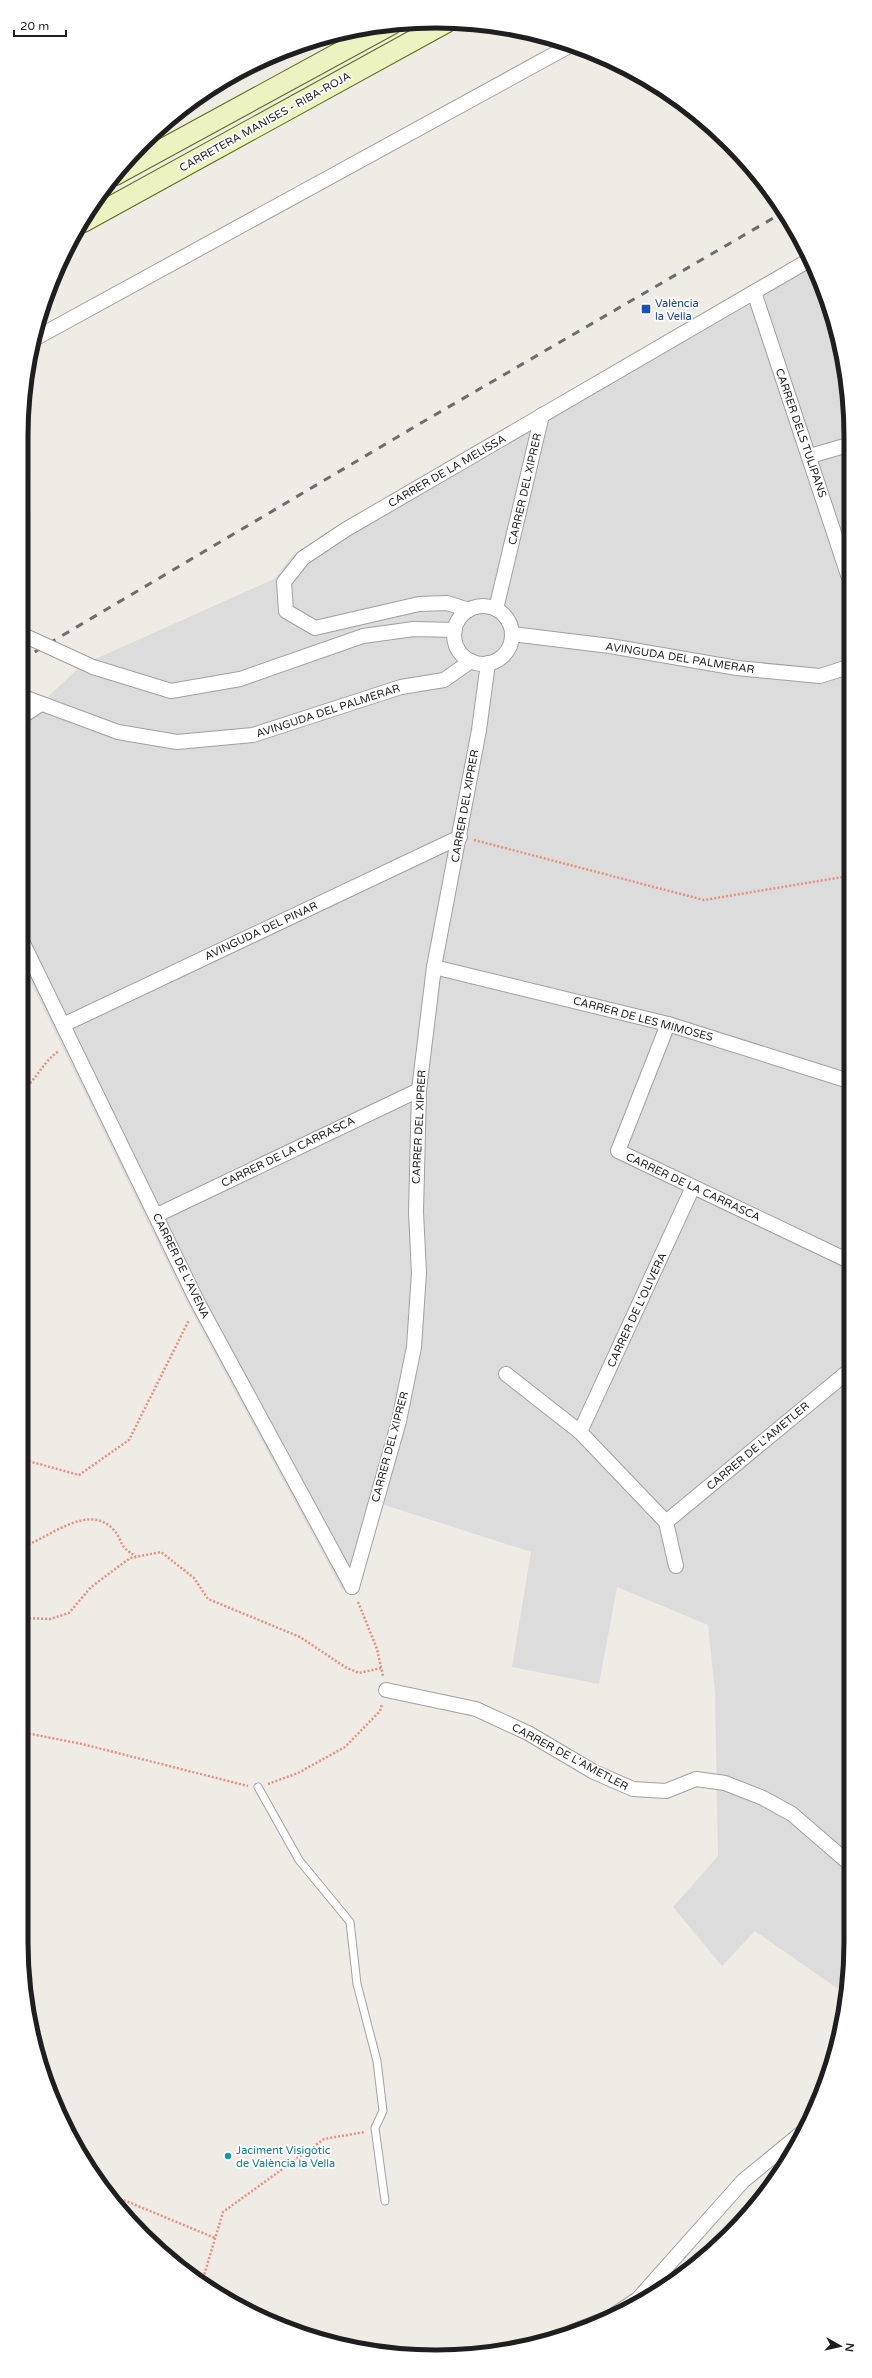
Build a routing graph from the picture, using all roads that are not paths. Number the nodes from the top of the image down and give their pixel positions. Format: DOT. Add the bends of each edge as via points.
graph roads {
  1 [pos="437,28"];
  2 [pos="377,32"];
  3 [pos="563,49"];
  4 [pos="128,168"];
  5 [pos="92,217"];
  6 [pos="805,262"];
  7 [pos="754,292"];
  8 [pos="41,335"];
  9 [pos="542,415"];
  10 [pos="844,445"];
  11 [pos="810,456"];
  12 [pos="844,562"];
  13 [pos="496,609"];
  14 [pos="469,610"];
  15 [pos="455,630"];
  16 [pos="512,634"];
  17 [pos="28,637"];
  18 [pos="471,661"];
  19 [pos="488,663"];
  20 [pos="844,669"];
  21 [pos="28,699"];
  22 [pos="41,704"];
  23 [pos="28,712"];
  24 [pos="460,837"];
  25 [pos="28,953"];
  26 [pos="434,967"];
  27 [pos="668,1024"];
  28 [pos="63,1025"];
  29 [pos="844,1079"];
  30 [pos="419,1090"];
  31 [pos="694,1188"];
  32 [pos="157,1215"];
  33 [pos="844,1259"];
  34 [pos="506,1374"];
  35 [pos="844,1375"];
  36 [pos="580,1432"];
  37 [pos="666,1522"];
  38 [pos="676,1566"];
  39 [pos="352,1587"];
  40 [pos="386,1690"];
  41 [pos="258,1787"];
  42 [pos="844,1859"];
  43 [pos="791,2143"];
  44 [pos="385,2201"];
  45 [pos="643,2293"];
  1 -- 5 [label="main road, CARRETERA MANISES - RIBA-ROJA"];
  2 -- 4 [label="main road"];
  3 -- 8 [label="street"];
  6 -- 7 [label="street, CARRER DE LA MELISSA"];
  7 -- 9 [label="street, CARRER DE LA MELISSA"];
  7 -- 11 [label="street, CARRER DELS TULIPANS"];
  9 -- 13 [label="street, CARRER DEL XIPRER"];
  9 -- 14 [label="street, CARRER DE LA MELISSA" via="345,530 303,558 284,582 286,611 314,628 419,604 447,603"];
  10 -- 11 [label="street"];
  11 -- 12 [label="street, CARRER DELS TULIPANS"];
  13 -- 14 [label="street" via="478,606"];
  13 -- 16 [label="street" via="508,619"];
  14 -- 15 [label="street" via="457,622"];
  15 -- 17 [label="street, bridge" via="414,629 363,636 240,679 171,691 93,667"];
  15 -- 18 [label="street" via="458,648"];
  16 -- 19 [label="street" via="508,650 496,661"];
  16 -- 20 [label="street, AVINGUDA DEL PALMERAR" via="610,646 744,669 820,676"];
  18 -- 19 [label="street"];
  18 -- 22 [label="street, AVINGUDA DEL PALMERAR" via="444,680 401,687 253,735 177,742 118,732"];
  19 -- 24 [label="street, CARRER DEL XIPRER"];
  21 -- 22 [label="street, AVINGUDA DEL PALMERAR"];
  22 -- 23 [label="street"];
  24 -- 26 [label="street, CARRER DEL XIPRER"];
  24 -- 28 [label="street, AVINGUDA DEL PINAR"];
  25 -- 28 [label="street, CARRER DE L'AVENA"];
  26 -- 27 [label="street, CARRER DE LES MIMOSES"];
  26 -- 30 [label="street, CARRER DEL XIPRER"];
  27 -- 29 [label="street, CARRER DE LES MIMOSES"];
  27 -- 31 [label="street, CARRER DE LA CARRASCA" via="618,1151"];
  28 -- 32 [label="street, CARRER DE L'AVENA"];
  30 -- 32 [label="street, CARRER DE LA CARRASCA"];
  30 -- 39 [label="street, CARRER DEL XIPRER" via="416,1212 419,1272 414,1347 399,1421"];
  31 -- 33 [label="street, CARRER DE LA CARRASCA"];
  31 -- 36 [label="street, CARRER DE L'OLIVERA"];
  32 -- 39 [label="street, CARRER DE L'AVENA" via="197,1301"];
  34 -- 36 [label="street"];
  35 -- 37 [label="street, CARRER DE L'AMETLER"];
  36 -- 37 [label="street"];
  37 -- 38 [label="street"];
  40 -- 42 [label="street, CARRER DE L'AMETLER" via="476,1709 528,1733 594,1772 633,1789 666,1791 696,1779 725,1783 763,1798 792,1814"];
  41 -- 44 [label="lane" via="299,1860 350,1922 357,1984 376,2061 384,2111 375,2130"];
  43 -- 45 [label="street" via="743,2181"];
}
